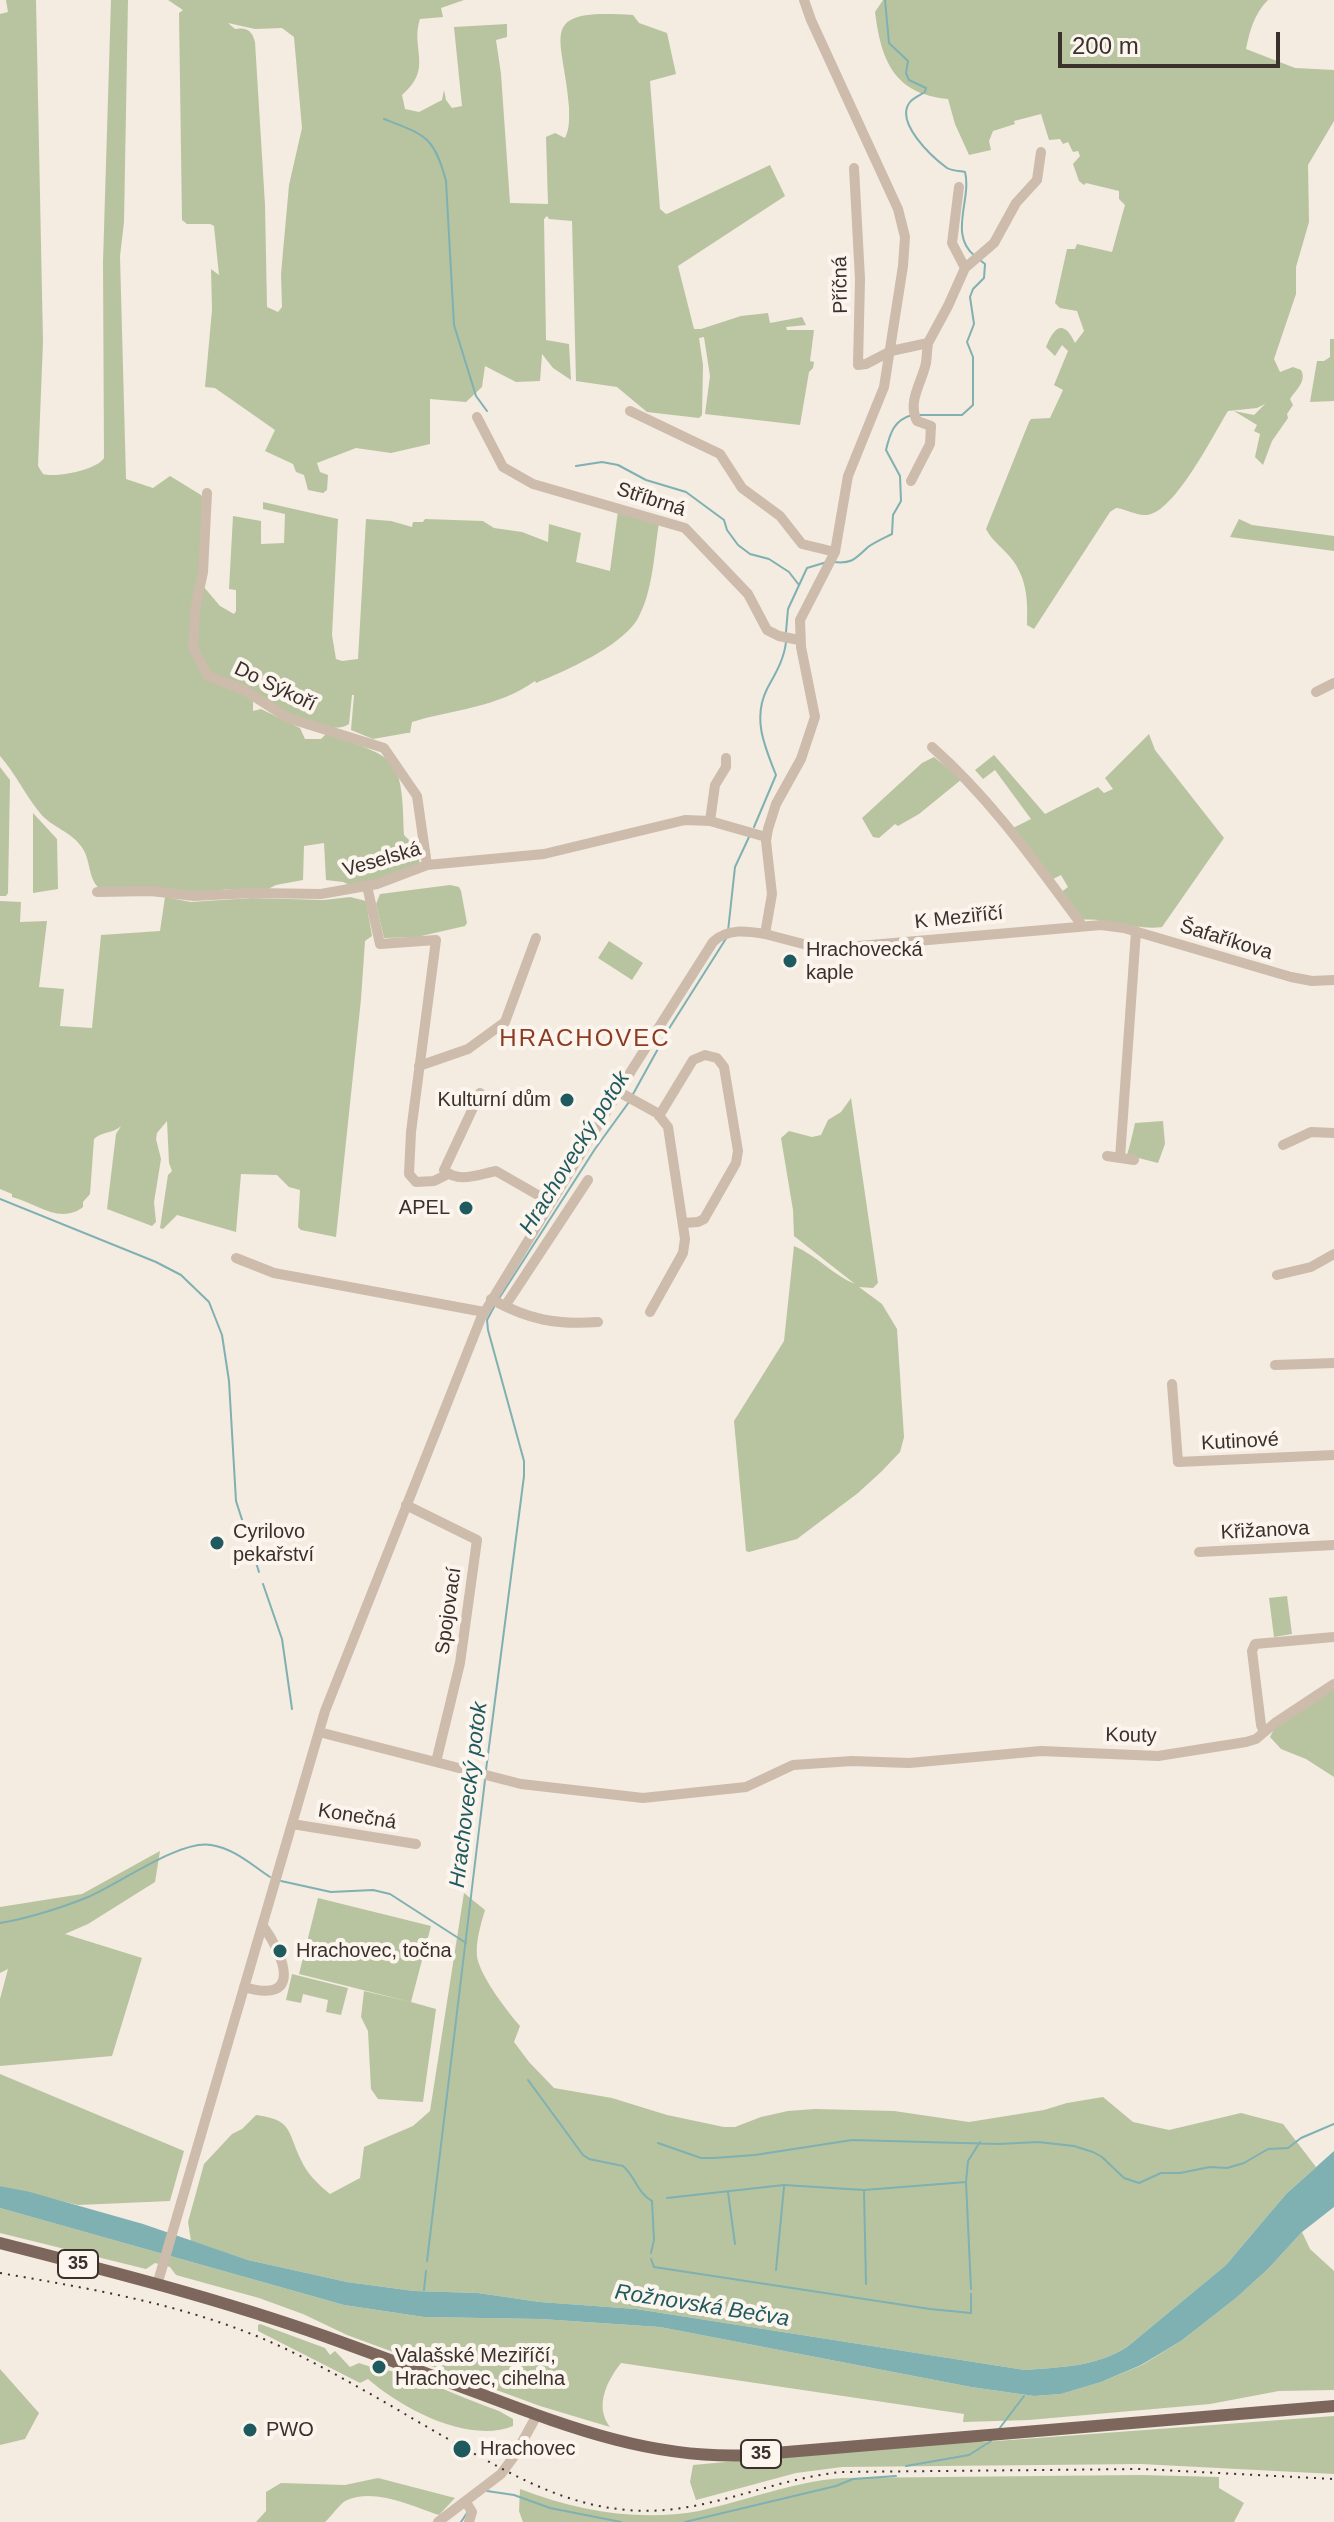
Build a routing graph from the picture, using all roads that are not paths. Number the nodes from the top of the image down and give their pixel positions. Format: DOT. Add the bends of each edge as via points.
graph roads {
  1 [pos="804,0"];
  2 [pos="1041,152"];
  3 [pos="854,168"];
  4 [pos="959,187"];
  5 [pos="974,262"];
  6 [pos="928,343"];
  7 [pos="891,351"];
  8 [pos="630,411"];
  9 [pos="477,417"];
  10 [pos="911,481"];
  11 [pos="207,493"];
  12 [pos="832,559"];
  13 [pos="790,638"];
  14 [pos="1334,683"];
  15 [pos="1316,692"];
  16 [pos="932,747"];
  17 [pos="726,758"];
  18 [pos="710,821"];
  19 [pos="756,835"];
  20 [pos="427,865"];
  21 [pos="367,886"];
  22 [pos="97,892"];
  23 [pos="1081,924"];
  24 [pos="1109,925"];
  25 [pos="1136,931"];
  26 [pos="765,934"];
  27 [pos="536,938"];
  28 [pos="1334,980"];
  29 [pos="419,1066"];
  30 [pos="480,1093"];
  31 [pos="627,1096"];
  32 [pos="659,1116"];
  33 [pos="1334,1133"];
  34 [pos="1283,1145"];
  35 [pos="1107,1156"];
  36 [pos="1120,1158"];
  37 [pos="1134,1160"];
  38 [pos="448,1174"];
  39 [pos="588,1180"];
  40 [pos="550,1202"];
  41 [pos="683,1223"];
  42 [pos="1334,1254"];
  43 [pos="236,1258"];
  44 [pos="1277,1275"];
  45 [pos="498,1303"];
  46 [pos="484,1312"];
  47 [pos="650,1312"];
  48 [pos="598,1322"];
  49 [pos="1334,1363"];
  50 [pos="1275,1365"];
  51 [pos="1172,1384"];
  52 [pos="1334,1455"];
  53 [pos="406,1505"];
  54 [pos="1334,1545"];
  55 [pos="1199,1552"];
  56 [pos="1334,1637"];
  57 [pos="1334,1684"];
  58 [pos="319,1732"];
  59 [pos="1264,1732"];
  60 [pos="436,1762"];
  61 [pos="292,1824"];
  62 [pos="416,1844"];
  63 [pos="263,1926"];
  64 [pos="244,1987"];
  65 [pos="0,2243"];
  66 [pos="157,2285"];
  67 [pos="1334,2406"];
  68 [pos="537,2415"];
  69 [pos="469,2510"];
  70 [pos="438,2522"];
  1 -- 7 [label="street" via="903,222 903,266"];
  2 -- 5 [label="street" via="1037,180 1016,203 994,243"];
  3 -- 7 [label="street, Příčná" via="858,365"];
  4 -- 5 [label="street" via="952,243"];
  5 -- 6 [label="street"];
  6 -- 7 [label="street"];
  6 -- 10 [label="street" via="914,415 931,426 930,444"];
  7 -- 12 [label="street" via="884,387 848,476"];
  8 -- 12 [label="street" via="720,454 742,488 780,516 802,544"];
  9 -- 13 [label="street, Stříbrná" via="503,467 533,484 685,528 748,594 767,630"];
  11 -- 20 [label="street, Do Sýkoří" via="193,648 208,676 244,690 288,718 384,748 417,796"];
  12 -- 13 [label="street"];
  13 -- 19 [label="street" via="815,717 801,759"];
  14 -- 15 [label="street"];
  16 -- 23 [label="street" via="1002,819"];
  17 -- 18 [label="street" via="715,785"];
  18 -- 19 [label="street, Veselská"];
  18 -- 20 [label="street, Veselská" via="661,824 544,854"];
  19 -- 26 [label="street" via="772,894"];
  20 -- 21 [label="street, Veselská"];
  21 -- 22 [label="street, Veselská" via="321,894"];
  21 -- 29 [label="street" via="380,944 436,940"];
  23 -- 24 [label="street, K Meziříčí"];
  23 -- 26 [label="street, K Meziříčí" via="836,948"];
  24 -- 25 [label="street, Šafaříkova"];
  25 -- 28 [label="street, Šafaříkova" via="1291,977"];
  25 -- 36 [label="street"];
  26 -- 31 [label="street, K Meziříčí" via="728,933 710,946"];
  27 -- 29 [label="street" via="505,1022 468,1049"];
  29 -- 38 [label="street" via="409,1174 416,1182"];
  30 -- 38 [label="street" via="444,1170"];
  31 -- 32 [label="street"];
  31 -- 40 [label="street"];
  32 -- 41 [label="street" via="668,1127"];
  32 -- 41 [label="street" via="693,1060 705,1055 721,1061 738,1156 704,1219"];
  33 -- 34 [label="street" via="1311,1132"];
  35 -- 36 [label="street"];
  36 -- 37 [label="street"];
  38 -- 40 [label="street" via="467,1178 496,1171"];
  39 -- 45 [label="street"];
  40 -- 45 [label="street"];
  41 -- 47 [label="street" via="683,1253"];
  42 -- 44 [label="street" via="1311,1267"];
  43 -- 46 [label="street" via="283,1275"];
  45 -- 46 [label="street"];
  45 -- 48 [label="street" via="562,1324"];
  46 -- 53 [label="street"];
  49 -- 50 [label="street"];
  51 -- 52 [label="street, Kutinové" via="1178,1462"];
  53 -- 58 [label="street"];
  53 -- 60 [label="street, Spojovací" via="477,1540 460,1663"];
  54 -- 55 [label="street, Křižanova"];
  56 -- 59 [label="street" via="1255,1644"];
  57 -- 59 [label="street, Kouty"];
  58 -- 60 [label="street, Kouty"];
  58 -- 61 [label="street"];
  59 -- 60 [label="street, Kouty" via="1250,1741 1158,1756 1041,1751 909,1763 793,1765 746,1787 643,1798 521,1784"];
  61 -- 62 [label="street, Konečná"];
  61 -- 63 [label="street"];
  63 -- 64 [label="street"];
  63 -- 64 [label="street" via="284,1981 270,1992"];
  64 -- 66 [label="street"];
  65 -- 66 [label="main road, 35"];
  66 -- 68 [label="main road, 35" via="288,2323"];
  67 -- 68 [label="main road, 35" via="714,2456 625,2443"];
  68 -- 69 [label="street" via="504,2470"];
  69 -- 70 [label="street"];
}
